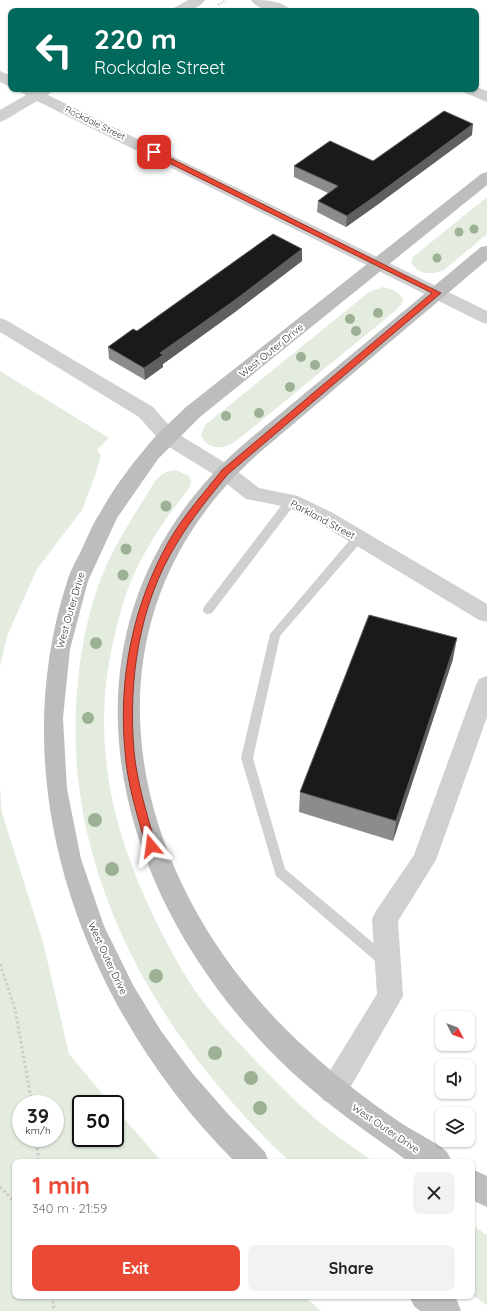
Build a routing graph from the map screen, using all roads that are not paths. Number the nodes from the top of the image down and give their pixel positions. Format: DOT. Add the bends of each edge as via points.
graph roads {
  1 [pos="198,0"];
  2 [pos="258,0"];
  3 [pos="184,8"];
  4 [pos="277,8"];
  5 [pos="36,92"];
  6 [pos="39,92"];
  7 [pos="475,92"];
  8 [pos="487,97"];
  9 [pos="0,117"];
  10 [pos="487,177"];
  11 [pos="487,251"];
  12 [pos="378,264"];
  13 [pos="437,293"];
  14 [pos="487,318"];
  15 [pos="0,324"];
  16 [pos="168,437"];
  17 [pos="225,472"];
  18 [pos="291,501"];
  19 [pos="358,538"];
  20 [pos="208,610"];
  21 [pos="487,614"];
  22 [pos="487,685"];
  23 [pos="387,963"];
  24 [pos="334,1091"];
  25 [pos="251,1159"];
  26 [pos="433,1159"];
  27 [pos="475,1185"];
  28 [pos="487,1193"];
  29 [pos="428,1299"];
  30 [pos="446,1311"];
  1 -- 3 [label="street"];
  2 -- 4 [label="street"];
  5 -- 9 [label="street"];
  6 -- 12 [label="street, Rockdale Street"];
  7 -- 8 [label="street"];
  10 -- 12 [label="main road, West Outer Drive"];
  11 -- 13 [label="main road, West Outer Drive"];
  12 -- 13 [label="street, Rockdale Street"];
  12 -- 16 [label="main road, West Outer Drive" via="193,412"];
  13 -- 14 [label="street, Rockdale Street"];
  13 -- 17 [label="main road, West Outer Drive"];
  15 -- 16 [label="street, Parkland Street" via="146,412"];
  16 -- 17 [label="street, Parkland Street"];
  16 -- 25 [label="main road, West Outer Drive" via="152,452 112,508 91,548 71,598 57,653 53,688 51,725 54,788 71,869 96,938 124,995 169,1065 226,1134"];
  17 -- 18 [label="street, Parkland Street" via="253,494"];
  17 -- 24 [label="main road, West Outer Drive" via="173,541 155,576 142,614 132,654 127,707 137,798 151,846 171,894 198,941 241,1000 282,1045"];
  18 -- 19 [label="street, Parkland Street" via="326,518"];
  18 -- 20 [label="lane"];
  19 -- 21 [label="street, Parkland Street"];
  19 -- 23 [label="lane" via="275,634 247,758 280,872"];
  22 -- 23 [label="street" via="424,860 385,919"];
  23 -- 24 [label="street" via="390,996"];
  24 -- 26 [label="main road, West Outer Drive" via="380,1125"];
  27 -- 28 [label="main road"];
  29 -- 30 [label="main road"];
}
